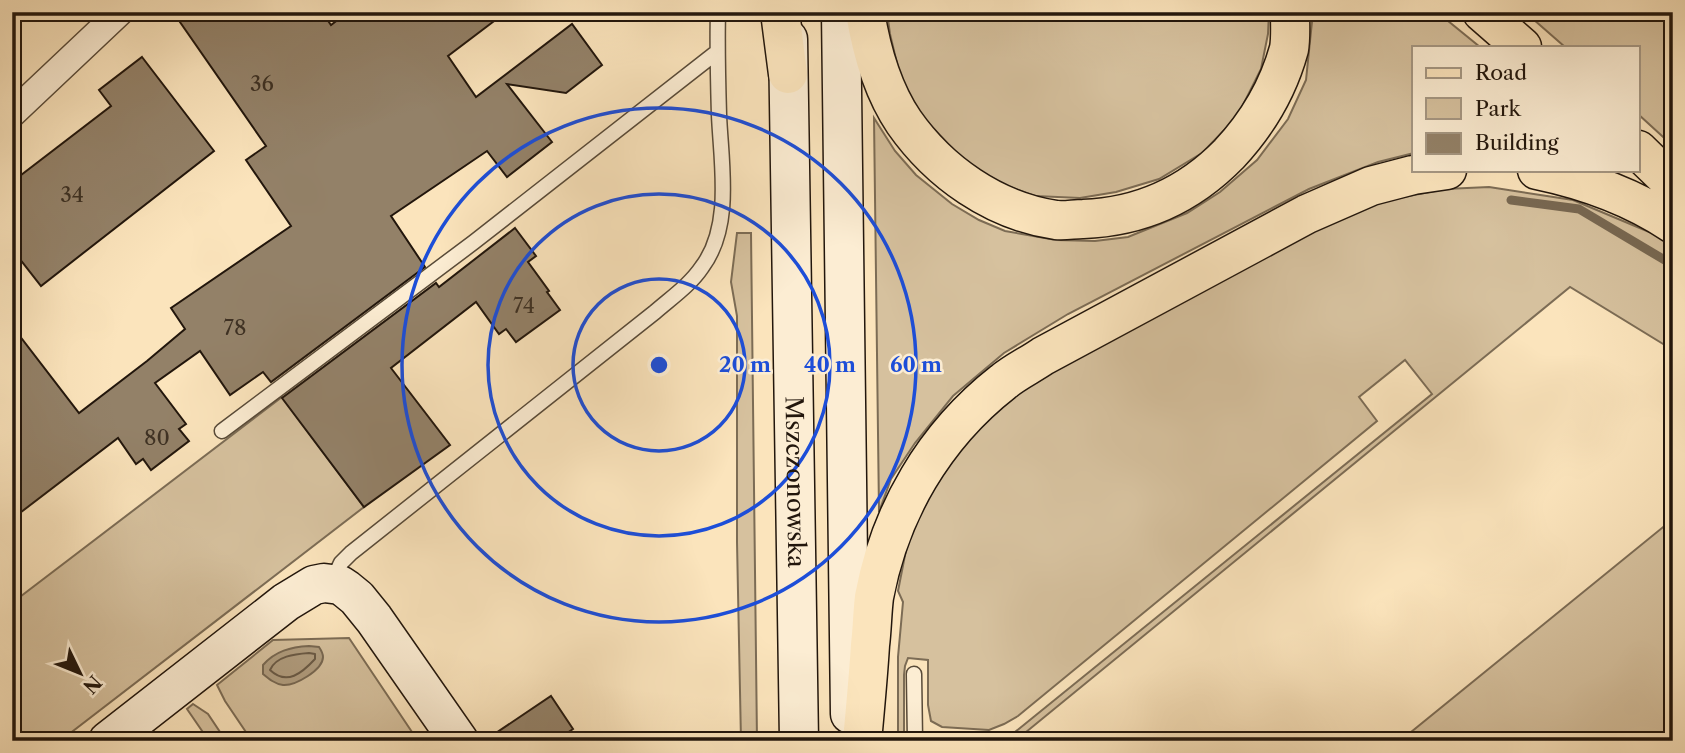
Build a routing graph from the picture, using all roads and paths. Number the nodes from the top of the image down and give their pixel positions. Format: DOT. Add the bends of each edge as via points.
graph roads {
  1 [pos="120,12"];
  2 [pos="718,12"];
  3 [pos="780,12"];
  4 [pos="788,12"];
  5 [pos="841,12"];
  6 [pos="865,12"];
  7 [pos="1290,12"];
  8 [pos="1482,12"];
  9 [pos="1521,46"];
  10 [pos="717,52"];
  11 [pos="788,74"];
  12 [pos="12,114"];
  13 [pos="1640,152"];
  14 [pos="1433,172"];
  15 [pos="1547,172"];
  16 [pos="1673,184"];
  17 [pos="1673,224"];
  18 [pos="222,431"];
  19 [pos="331,583"];
  20 [pos="914,674"];
  21 [pos="108,741"];
  22 [pos="458,741"];
  23 [pos="799,741"];
  24 [pos="851,741"];
  25 [pos="862,741"];
  26 [pos="915,741"];
  1 -- 12 [label="street"];
  2 -- 10 [label="lane"];
  3 -- 11 [label="main road"];
  4 -- 11 [label="main road, Mszczonowska"];
  5 -- 24 [label="main road"];
  6 -- 7 [label="main road" via="887,87 903,120 929,153 986,197 1058,220 1137,211 1174,196 1215,168 1247,135 1273,93 1289,47"];
  8 -- 9 [label="main road"];
  10 -- 18 [label="lane"];
  10 -- 19 [label="lane" via="723,199 715,244 703,267 655,312 351,553"];
  11 -- 23 [label="main road, Mszczonowska"];
  13 -- 16 [label="main road"];
  14 -- 25 [label="main road" via="1371,186 1307,214 1043,356 973,408 922,471 888,540 874,599"];
  15 -- 17 [label="main road" via="1617,193"];
  19 -- 21 [label="main road" via="314,585 286,602"];
  19 -- 22 [label="main road" via="357,598 374,619"];
  20 -- 26 [label="lane"];
}
